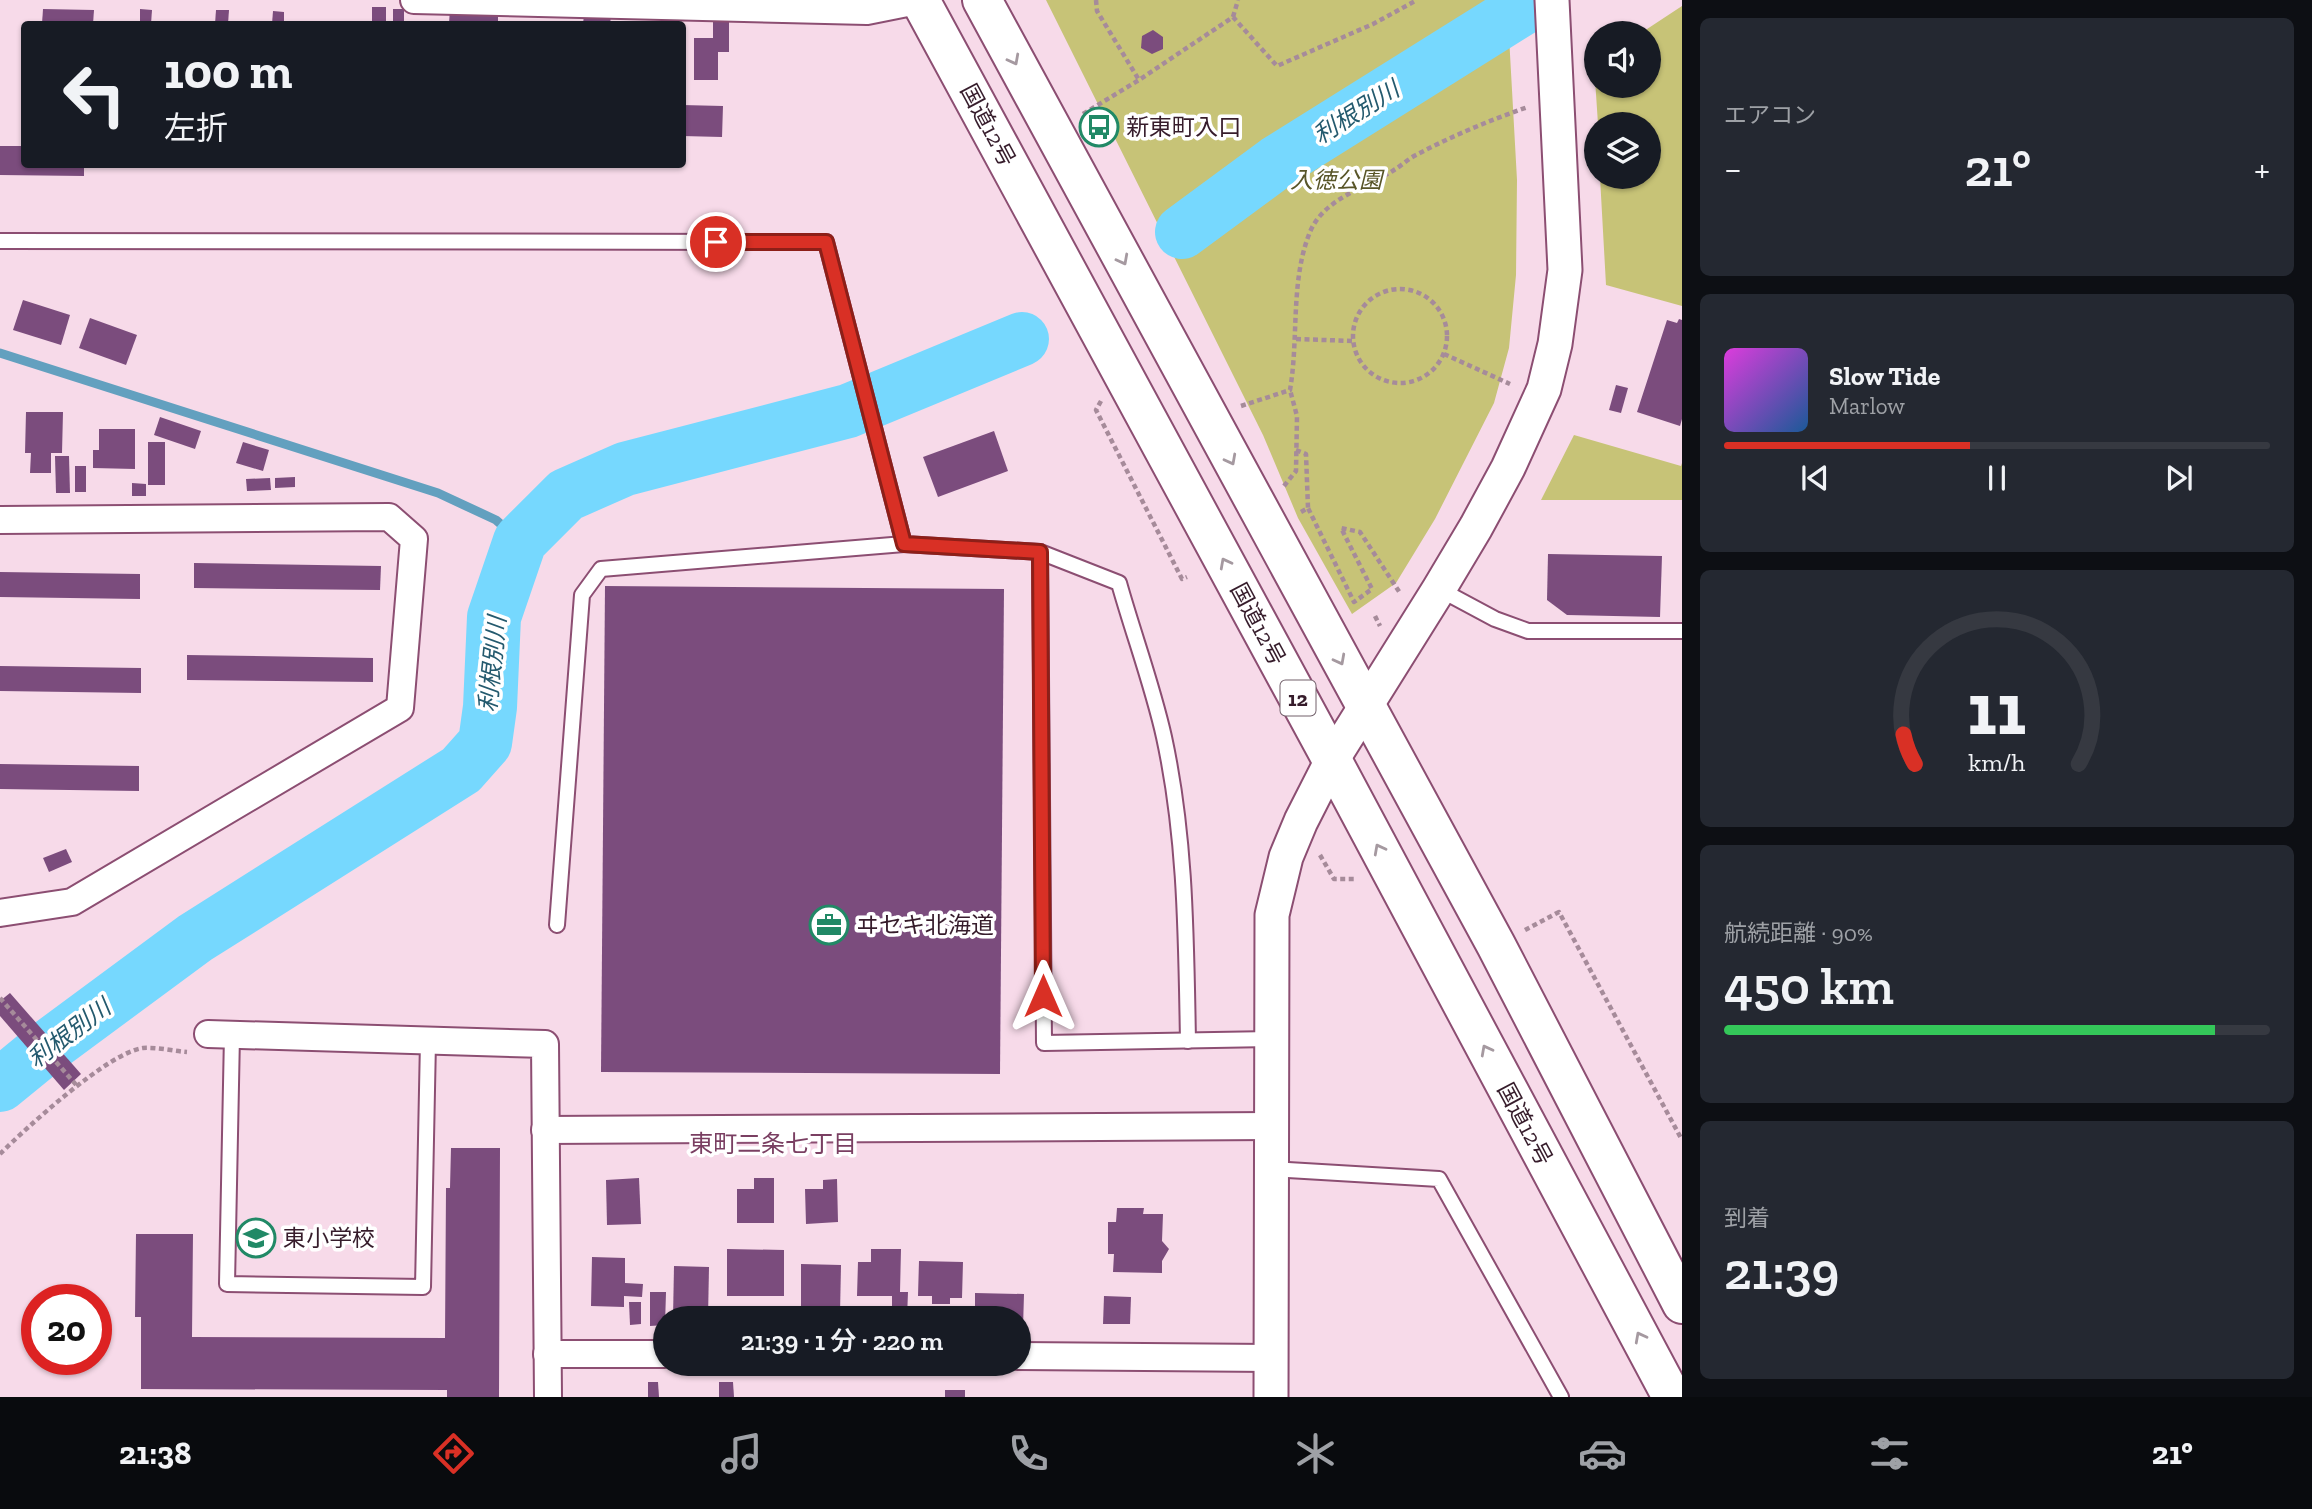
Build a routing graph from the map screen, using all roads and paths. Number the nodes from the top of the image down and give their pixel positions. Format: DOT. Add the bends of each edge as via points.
graph roads {
  1 [pos="414,0"];
  2 [pos="921,0"];
  3 [pos="982,0"];
  4 [pos="1096,0"];
  5 [pos="1238,0"];
  6 [pos="1417,0"];
  7 [pos="1552,0"];
  8 [pos="1233,17"];
  9 [pos="1139,80"];
  10 [pos="1529,106"];
  11 [pos="1083,114"];
  12 [pos="0,241"];
  13 [pos="1296,339"];
  14 [pos="1353,341"];
  15 [pos="1444,354"];
  16 [pos="1510,384"];
  17 [pos="1290,390"];
  18 [pos="1104,397"];
  19 [pos="1236,408"];
  20 [pos="1296,450"];
  21 [pos="1280,491"];
  22 [pos="1308,508"];
  23 [pos="1301,512"];
  24 [pos="0,520"];
  25 [pos="904,544"];
  26 [pos="1040,552"];
  27 [pos="1187,577"];
  28 [pos="1439,589"];
  29 [pos="1401,594"];
  30 [pos="1682,631"];
  31 [pos="1365,706"];
  32 [pos="1332,760"];
  33 [pos="0,913"];
  34 [pos="556,925"];
  35 [pos="1496,945"];
  36 [pos="1,999"];
  37 [pos="1272,1039"];
  38 [pos="212,1040"];
  39 [pos="428,1041"];
  40 [pos="1188,1041"];
  41 [pos="78,1087"];
  42 [pos="1272,1126"];
  43 [pos="545,1130"];
  44 [pos="1682,1140"];
  45 [pos="0,1154"];
  46 [pos="1271,1169"];
  47 [pos="1682,1304"];
  48 [pos="547,1353"];
  49 [pos="653,1354"];
  50 [pos="1031,1356"];
  51 [pos="1271,1358"];
  52 [pos="548,1397"];
  53 [pos="1271,1397"];
  54 [pos="1561,1397"];
  55 [pos="1672,1397"];
  1 -- 2 [label="street" via="867,11"];
  32 -- 2 [label="highway, 国道12号 / 12, one-way"];
  3 -- 31 [label="highway, 12, one-way"];
  4 -- 9 [label="path" via="1097,10"];
  5 -- 8 [label="path"];
  6 -- 8 [label="path" via="1277,66"];
  7 -- 28 [label="street" via="1565,270 1555,344 1544,389 1508,468"];
  8 -- 9 [label="path"];
  9 -- 11 [label="path"];
  10 -- 13 [label="path" via="1414,156 1323,212 1310,230 1304,254"];
  12 -- 25 [label="lane" via="826,242"];
  13 -- 14 [label="path"];
  13 -- 17 [label="path"];
  14 -- 15 [label="path" via="1361,363 1371,374 1399,384 1427,375"];
  14 -- 15 [label="path" via="1355,320 1364,305 1376,294 1408,289 1436,304 1444,318 1448,334"];
  15 -- 16 [label="path"];
  17 -- 19 [label="path"];
  17 -- 20 [label="path" via="1297,416"];
  18 -- 27 [label="path" via="1096,410 1182,579"];
  20 -- 21 [label="path" via="1296,471"];
  20 -- 22 [label="path" via="1306,454"];
  22 -- 23 [label="path"];
  22 -- 29 [label="path" via="1354,602 1372,589 1341,528 1360,532"];
  24 -- 33 [label="street" via="389,517 414,539 400,708 72,902"];
  25 -- 26 [label="lane"];
  25 -- 34 [label="lane" via="601,569 582,596"];
  26 -- 40 [label="lane" via="1119,583 1164,735 1177,809 1186,889"];
  26 -- 40 [label="lane" via="1044,1043"];
  28 -- 30 [label="lane" via="1528,631"];
  28 -- 31 [label="street"];
  31 -- 32 [label="street"];
  31 -- 35 [label="highway, 12"];
  32 -- 37 [label="street" via="1286,857 1272,915"];
  55 -- 32 [label="highway, 国道12号 / 12, one-way"];
  35 -- 44 [label="path" via="1559,912"];
  35 -- 47 [label="highway, 12"];
  36 -- 41 [label="path"];
  37 -- 40 [label="lane"];
  37 -- 42 [label="street"];
  38 -- 39 [label="street"];
  38 -- 39 [label="lane" via="227,1284 423,1287"];
  38 -- 41 [label="path" via="142,1048 113,1060"];
  39 -- 43 [label="street" via="545,1044"];
  41 -- 45 [label="path" via="33,1121"];
  42 -- 43 [label="street"];
  42 -- 46 [label="street"];
  43 -- 48 [label="street"];
  46 -- 51 [label="street"];
  46 -- 54 [label="lane" via="1439,1179"];
  48 -- 49 [label="street"];
  48 -- 52 [label="street"];
  50 -- 51 [label="street"];
  51 -- 53 [label="street"];
}
